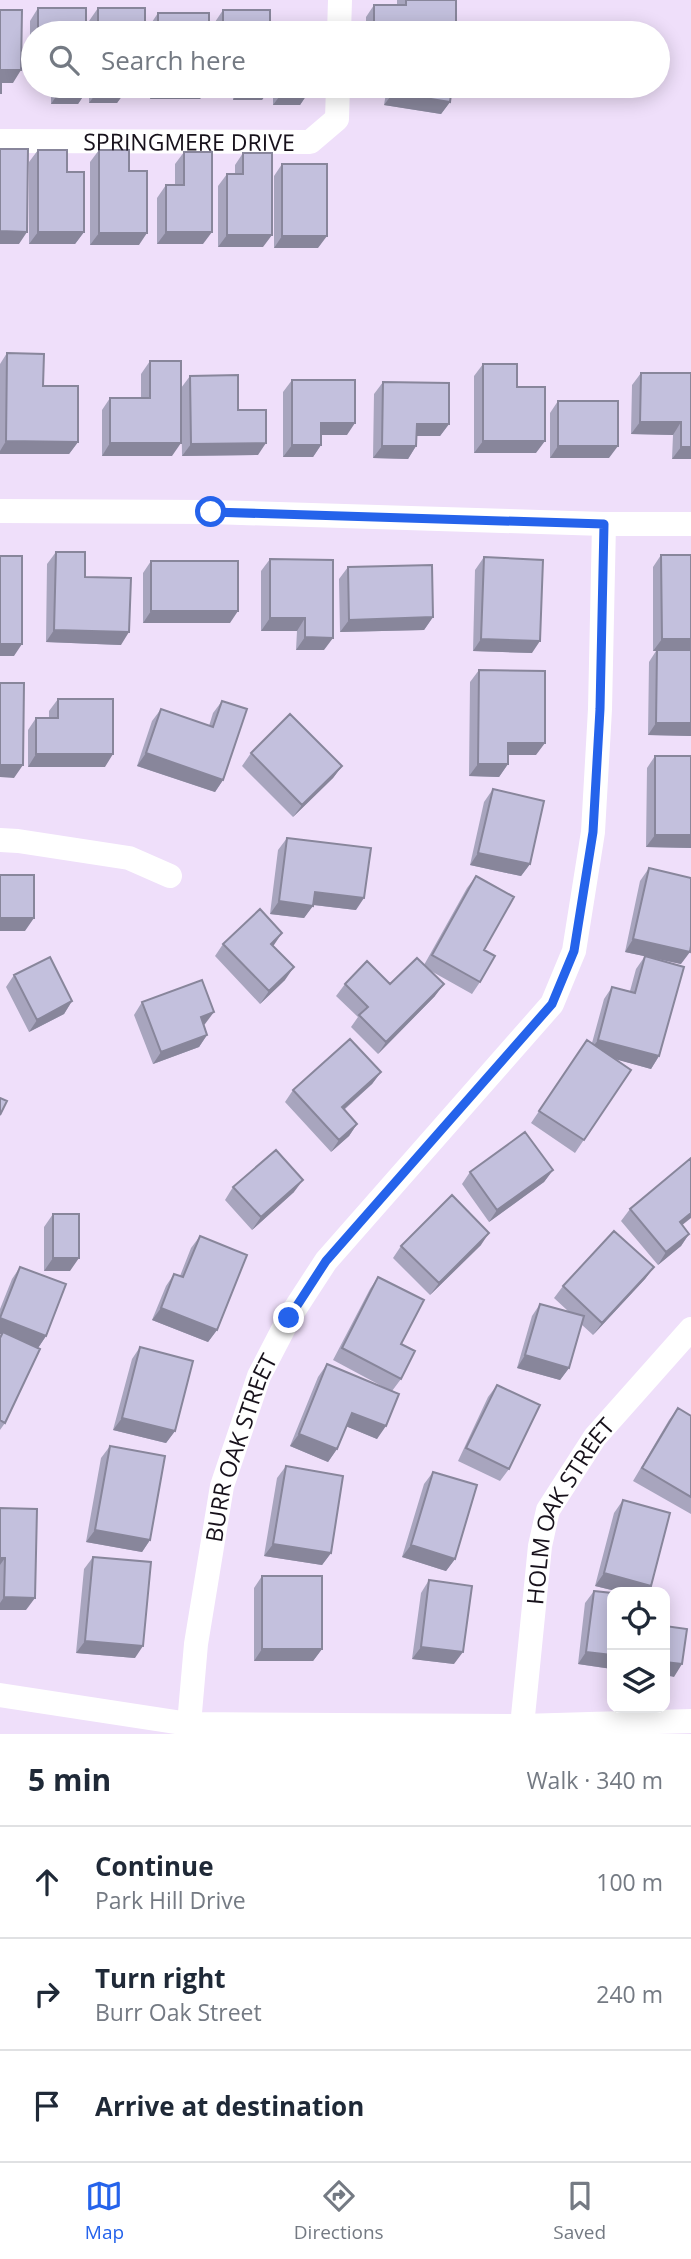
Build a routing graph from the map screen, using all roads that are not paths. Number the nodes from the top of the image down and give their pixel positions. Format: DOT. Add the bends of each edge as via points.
graph roads {
  1 [pos="340,0"];
  2 [pos="339,21"];
  3 [pos="338,98"];
  4 [pos="0,141"];
  5 [pos="0,511"];
  6 [pos="604,524"];
  7 [pos="691,524"];
  8 [pos="0,840"];
  9 [pos="170,876"];
  10 [pos="691,1329"];
  11 [pos="0,1695"];
  12 [pos="691,1721"];
  13 [pos="189,1724"];
  14 [pos="522,1726"];
  1 -- 2 [label="street"];
  3 -- 4 [label="street, SPRINGMERE DRIVE" via="337,118 310,142"];
  5 -- 6 [label="street" via="211,512"];
  6 -- 7 [label="street"];
  6 -- 13 [label="street, BURR OAK STREET" via="593,832 574,951 552,1004 326,1261 259,1376 222,1486 196,1644"];
  8 -- 9 [label="street" via="129,858"];
  10 -- 14 [label="street, HOLM OAK STREET" via="595,1437 548,1510 540,1546"];
  11 -- 13 [label="street"];
  12 -- 14 [label="street"];
  13 -- 14 [label="street"];
}
